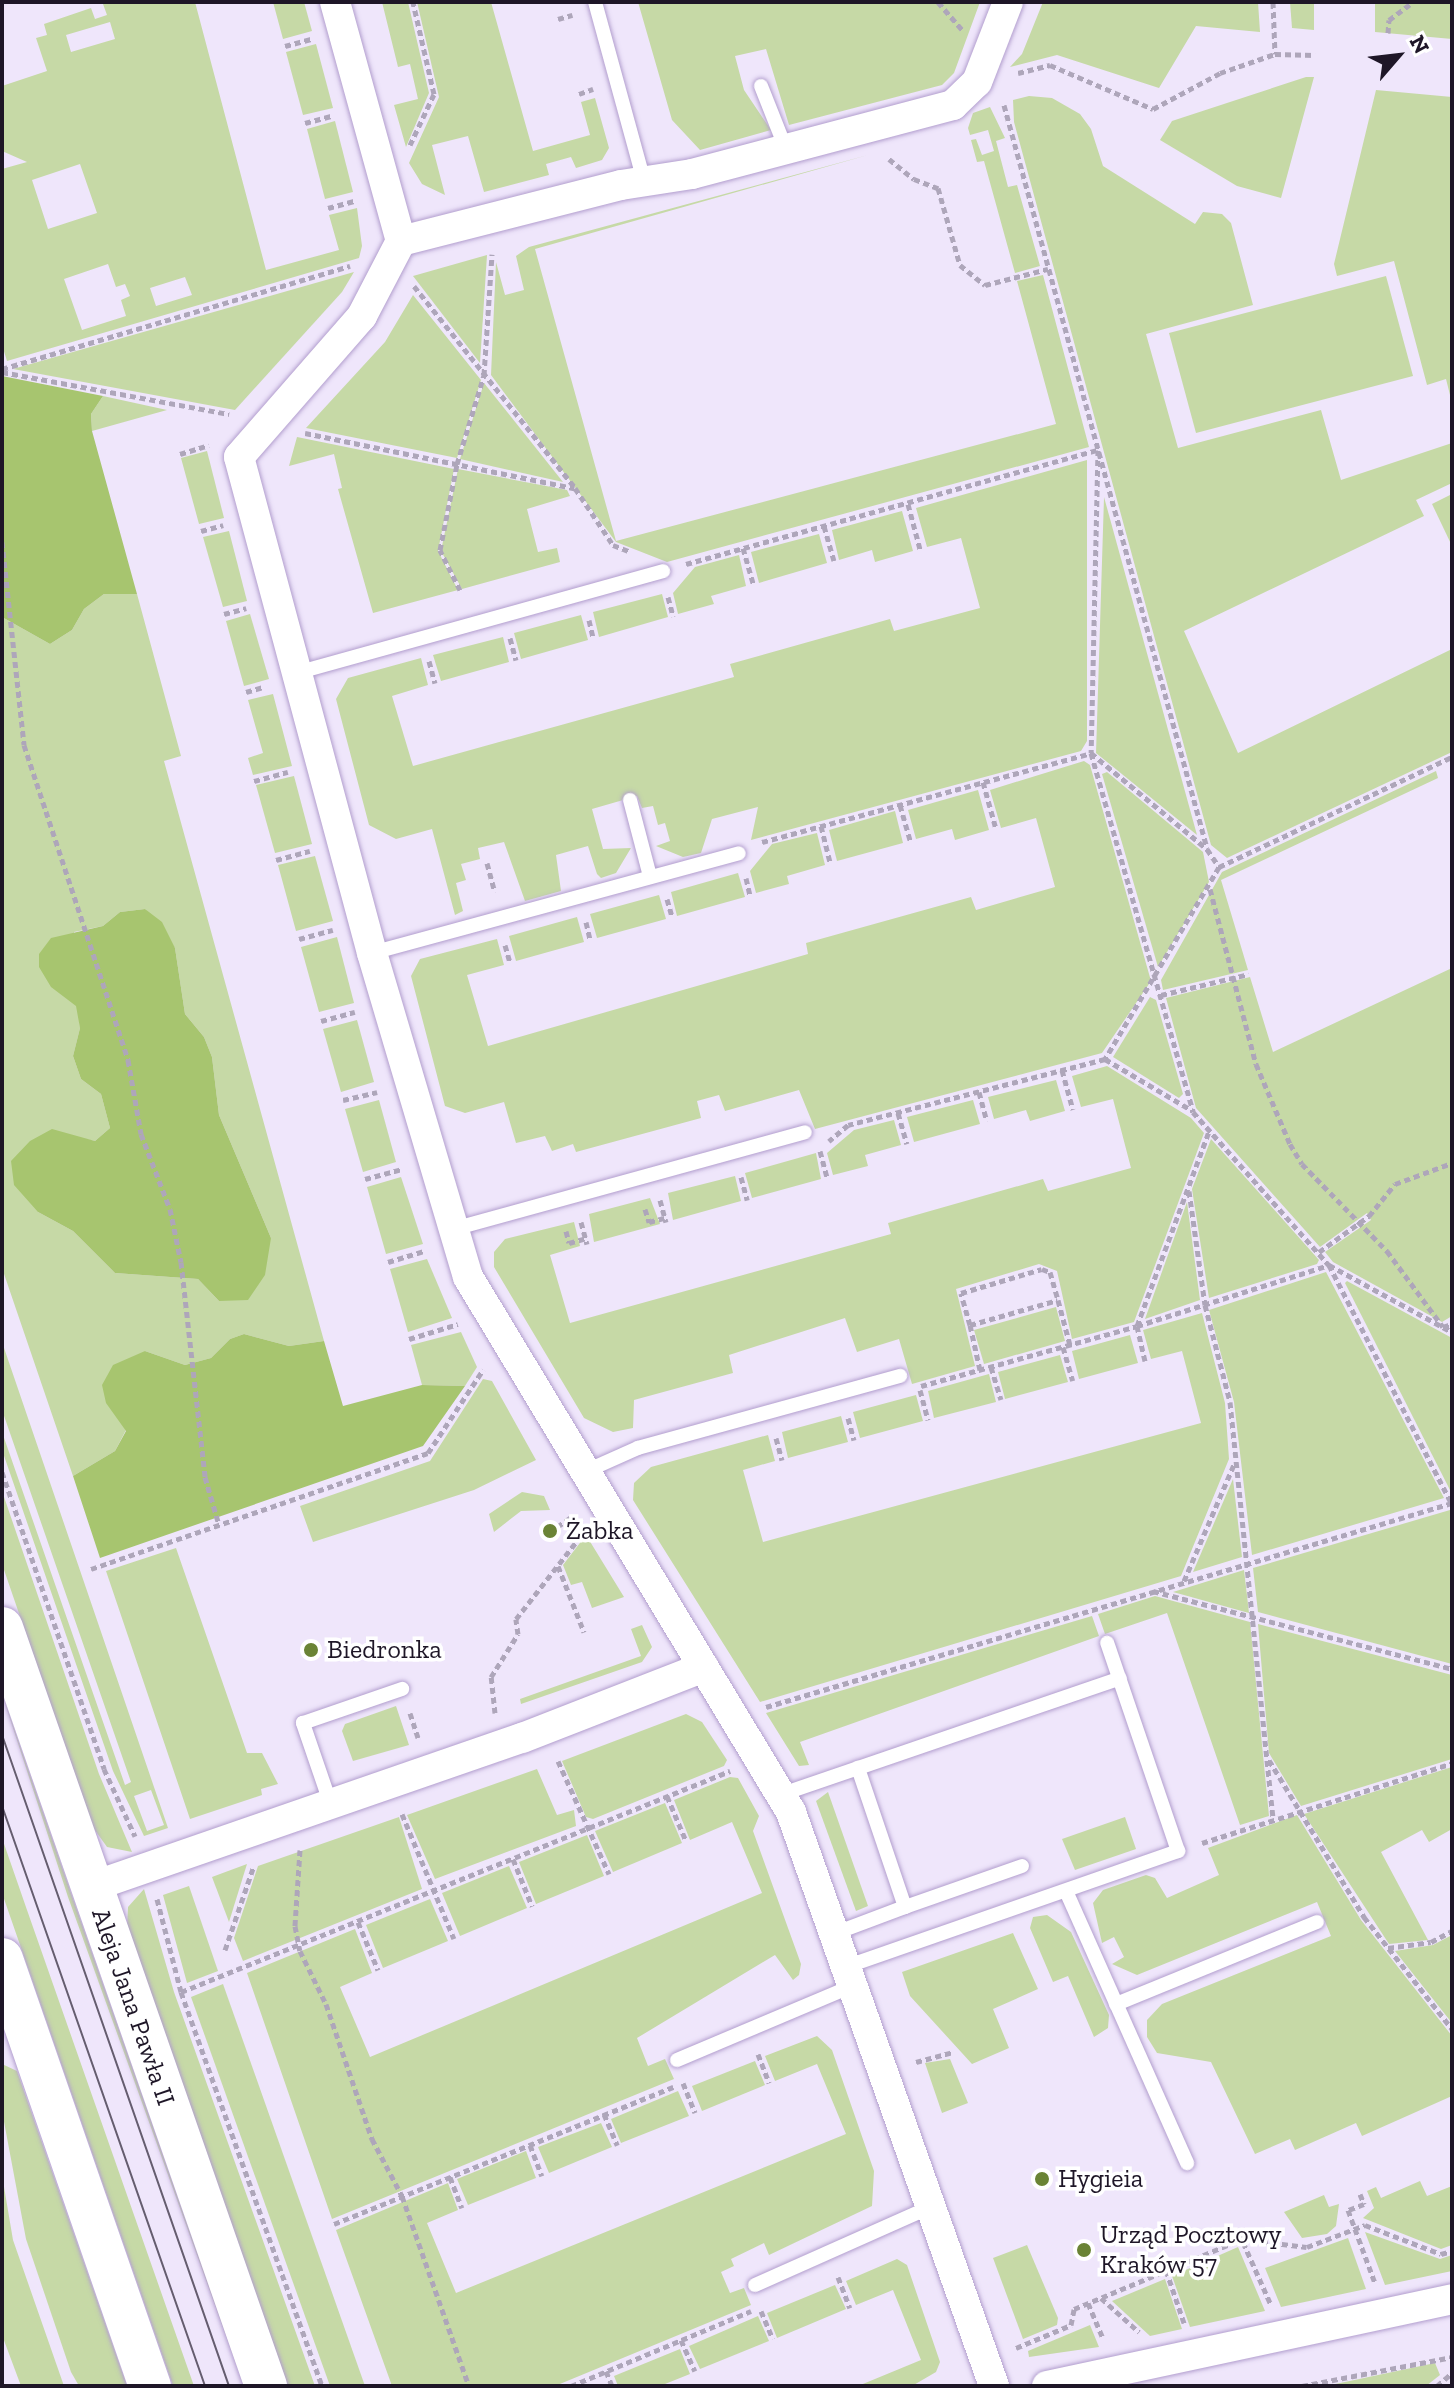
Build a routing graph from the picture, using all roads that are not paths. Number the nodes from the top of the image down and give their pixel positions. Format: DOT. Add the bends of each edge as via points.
graph roads {
  1 [pos="335,2"];
  2 [pos="595,2"];
  3 [pos="1008,2"];
  4 [pos="761,86"];
  5 [pos="786,149"];
  6 [pos="644,181"];
  7 [pos="401,241"];
  8 [pos="667,575"];
  9 [pos="286,678"];
  10 [pos="630,800"];
  11 [pos="739,853"];
  12 [pos="650,876"];
  13 [pos="372,953"];
  14 [pos="805,1132"];
  15 [pos="440,1239"];
  16 [pos="900,1376"];
  17 [pos="583,1472"];
  18 [pos="2,1628"];
  19 [pos="1107,1643"];
  20 [pos="704,1667"];
  21 [pos="1120,1678"];
  22 [pos="402,1689"];
  23 [pos="858,1768"];
  24 [pos="782,1794"];
  25 [pos="331,1805"];
  26 [pos="1022,1866"];
  27 [pos="91,1887"];
  28 [pos="1066,1891"];
  29 [pos="905,1907"];
  30 [pos="1317,1922"];
  31 [pos="833,1934"];
  32 [pos="2,1959"];
  33 [pos="848,1977"];
  34 [pos="1116,2004"];
  35 [pos="677,2060"];
  36 [pos="1187,2163"];
  37 [pos="930,2207"];
  38 [pos="755,2285"];
  39 [pos="1452,2299"];
  40 [pos="150,2386"];
  41 [pos="266,2386"];
  42 [pos="994,2386"];
  43 [pos="1047,2386"];
  1 -- 7 [label="street"];
  2 -- 6 [label="lane"];
  3 -- 5 [label="street" via="977,82 961,101"];
  4 -- 5 [label="lane"];
  5 -- 6 [label="street"];
  6 -- 7 [label="street"];
  7 -- 9 [label="street" via="362,316 239,457"];
  8 -- 9 [label="lane"];
  9 -- 13 [label="street"];
  10 -- 12 [label="lane"];
  11 -- 12 [label="lane"];
  12 -- 13 [label="lane"];
  13 -- 15 [label="street"];
  14 -- 15 [label="lane"];
  15 -- 17 [label="street"];
  16 -- 17 [label="lane" via="638,1448"];
  17 -- 20 [label="street"];
  18 -- 27 [label="main road, Aleja Jana Pawła II"];
  19 -- 21 [label="lane"];
  20 -- 24 [label="street"];
  20 -- 25 [label="street" via="665,1686"];
  21 -- 23 [label="lane"];
  21 -- 28 [label="lane" via="1178,1851"];
  22 -- 25 [label="lane" via="303,1723"];
  23 -- 24 [label="lane"];
  23 -- 29 [label="lane"];
  24 -- 31 [label="street"];
  25 -- 27 [label="street"];
  26 -- 29 [label="lane"];
  27 -- 41 [label="main road, Aleja Jana Pawła II"];
  28 -- 33 [label="lane"];
  28 -- 34 [label="lane"];
  29 -- 31 [label="lane"];
  30 -- 34 [label="lane"];
  31 -- 33 [label="street"];
  32 -- 40 [label="main road"];
  33 -- 35 [label="lane"];
  33 -- 37 [label="street"];
  34 -- 36 [label="lane"];
  37 -- 38 [label="lane"];
  37 -- 42 [label="street"];
  39 -- 43 [label="street"];
}
